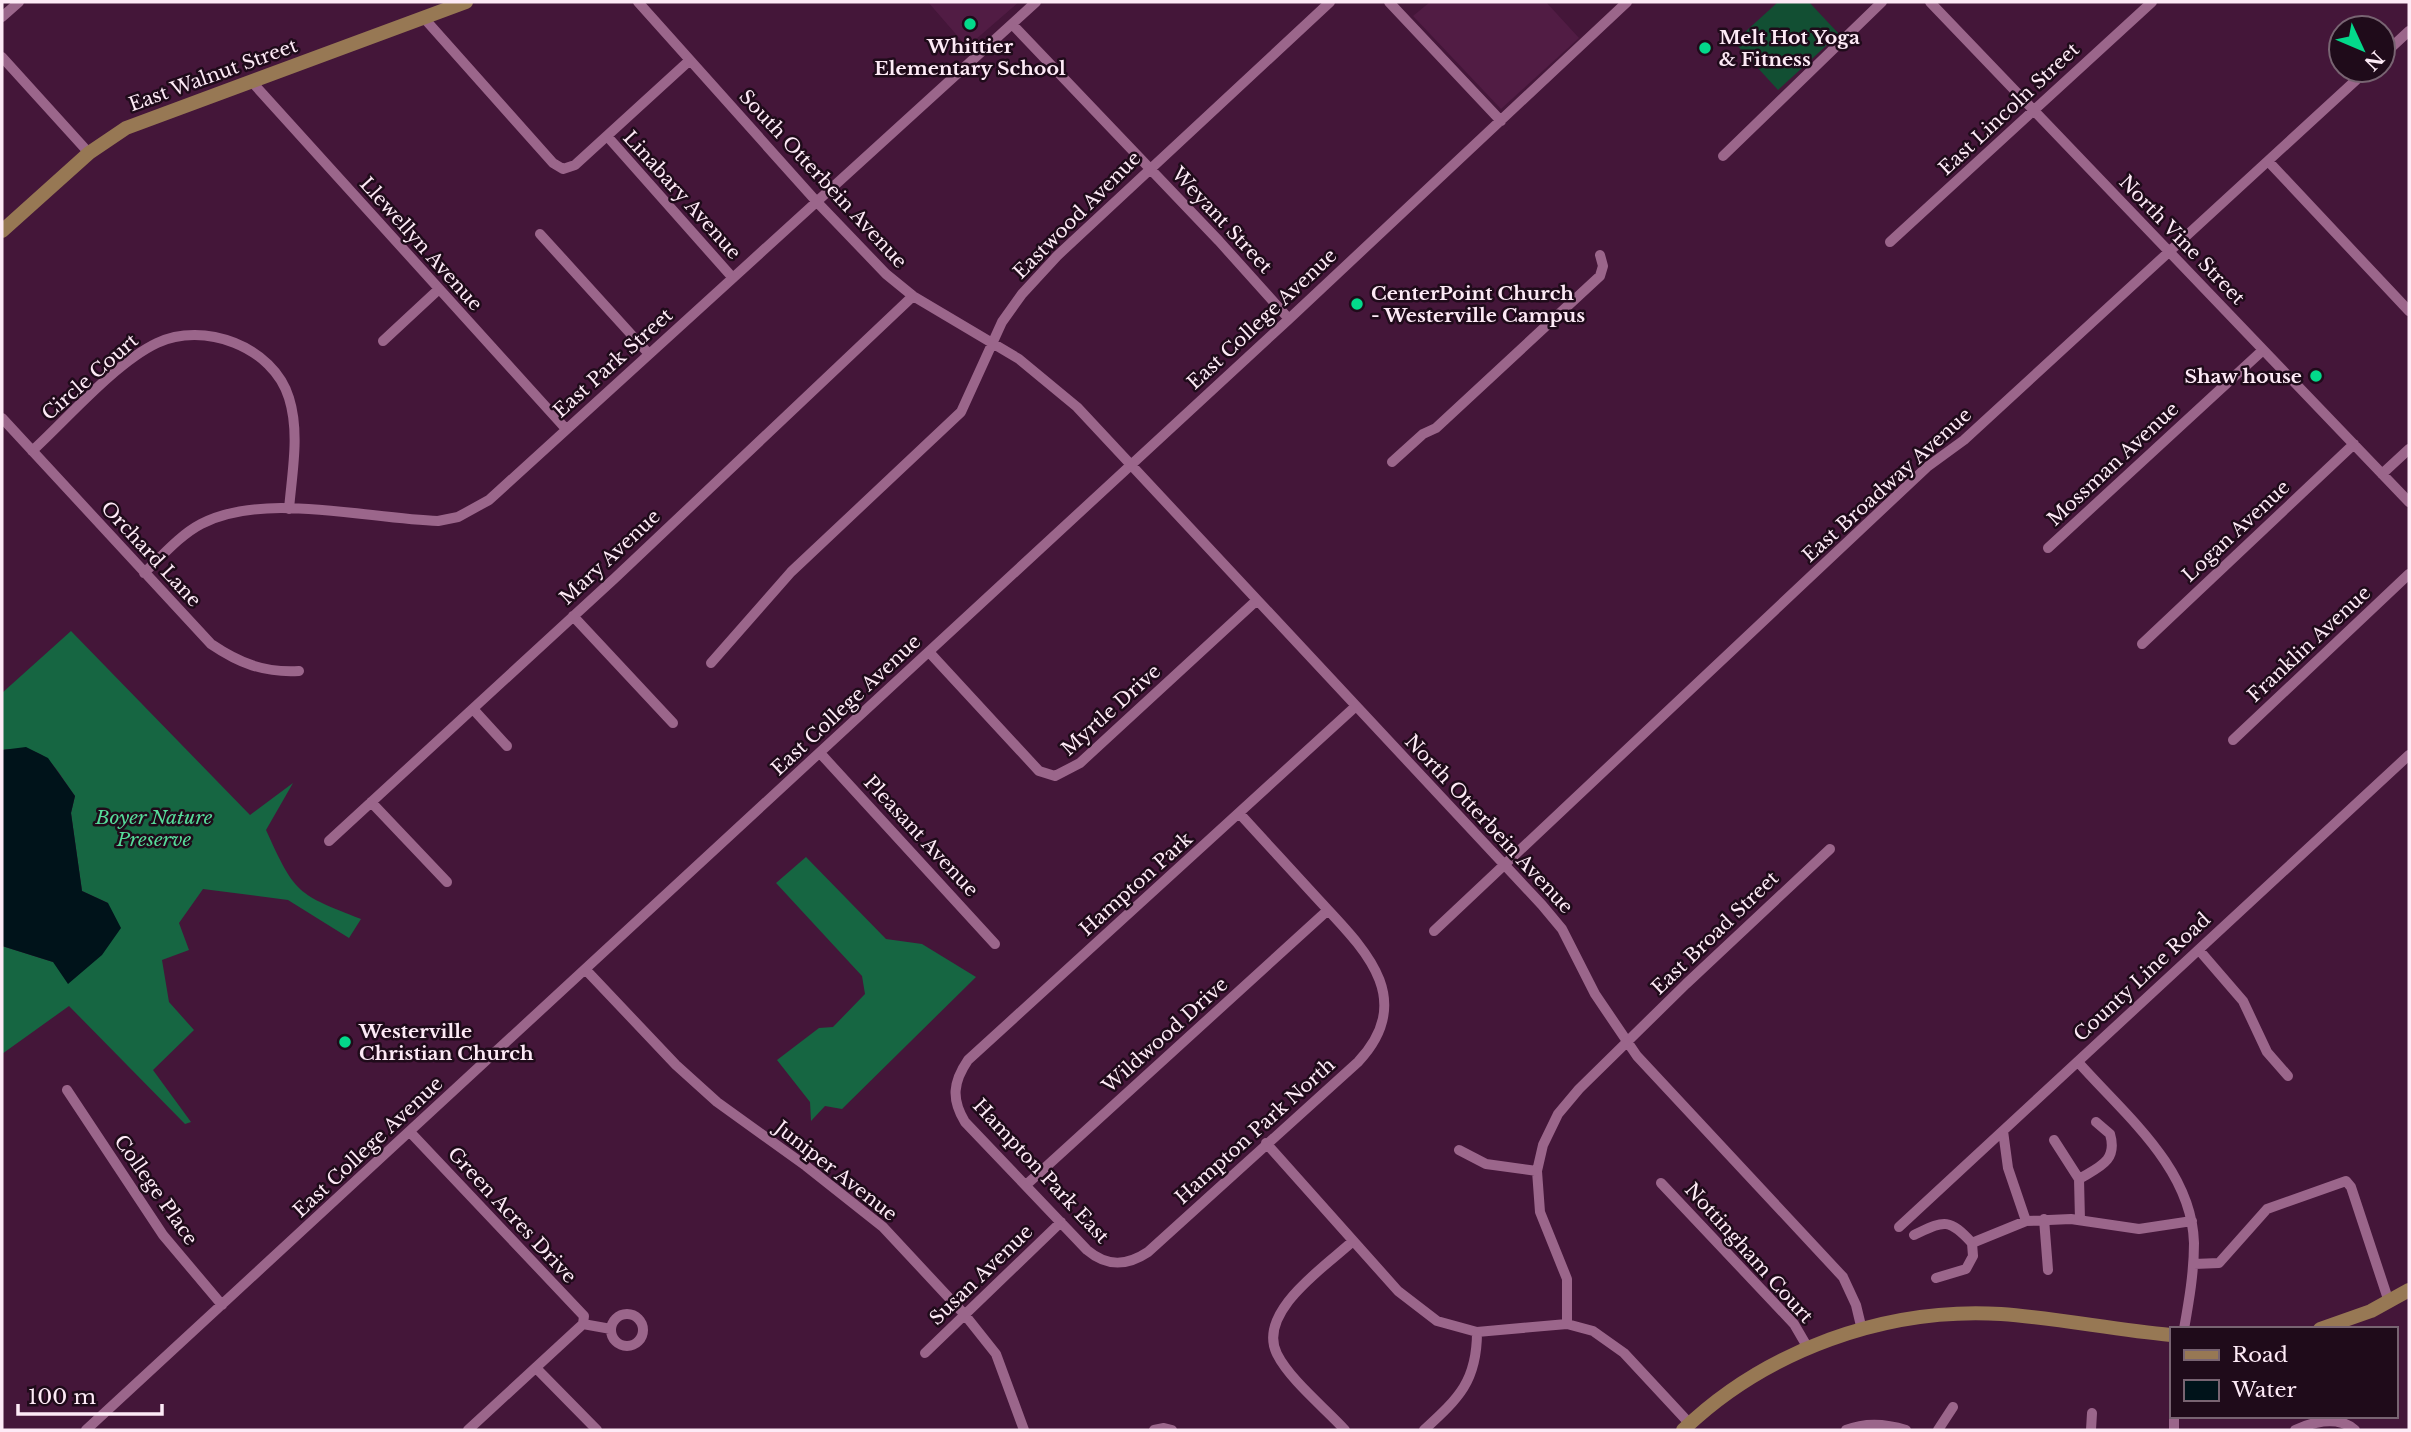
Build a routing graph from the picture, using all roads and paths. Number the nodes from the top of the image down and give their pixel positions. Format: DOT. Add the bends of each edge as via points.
graph roads {
  1 [pos="19,2"];
  2 [pos="466,2"];
  3 [pos="638,2"];
  4 [pos="1036,2"];
  5 [pos="1330,2"];
  6 [pos="1390,2"];
  7 [pos="1628,2"];
  8 [pos="1882,2"];
  9 [pos="1930,2"];
  10 [pos="2152,2"];
  11 [pos="423,17"];
  12 [pos="2,18"];
  13 [pos="1012,23"];
  14 [pos="2,57"];
  15 [pos="690,60"];
  16 [pos="252,82"];
  17 [pos="2352,84"];
  18 [pos="2035,111"];
  19 [pos="1502,121"];
  20 [pos="607,136"];
  21 [pos="89,153"];
  22 [pos="1723,156"];
  23 [pos="2268,162"];
  24 [pos="1149,168"];
  25 [pos="816,201"];
  26 [pos="2,231"];
  27 [pos="540,234"];
  28 [pos="1890,242"];
  29 [pos="2169,251"];
  30 [pos="1600,255"];
  31 [pos="732,277"];
  32 [pos="439,289"];
  33 [pos="913,296"];
  34 [pos="2409,311"];
  35 [pos="1289,319"];
  36 [pos="383,341"];
  37 [pos="992,342"];
  38 [pos="2263,350"];
  39 [pos="649,354"];
  40 [pos="2,418"];
  41 [pos="566,429"];
  42 [pos="2354,444"];
  43 [pos="2409,449"];
  44 [pos="32,451"];
  45 [pos="1392,462"];
  46 [pos="1132,464"];
  47 [pos="2382,474"];
  48 [pos="2409,502"];
  49 [pos="289,509"];
  50 [pos="2048,548"];
  51 [pos="145,573"];
  52 [pos="2409,574"];
  53 [pos="1257,600"];
  54 [pos="573,616"];
  55 [pos="2142,644"];
  56 [pos="929,652"];
  57 [pos="711,663"];
  58 [pos="299,671"];
  59 [pos="1356,706"];
  60 [pos="473,709"];
  61 [pos="673,723"];
  62 [pos="2233,740"];
  63 [pos="507,746"];
  64 [pos="820,753"];
  65 [pos="2409,755"];
  66 [pos="372,802"];
  67 [pos="1239,813"];
  68 [pos="329,841"];
  69 [pos="1830,849"];
  70 [pos="1502,864"];
  71 [pos="447,882"];
  72 [pos="1328,910"];
  73 [pos="1434,931"];
  74 [pos="995,944"];
  75 [pos="2199,950"];
  76 [pos="586,970"];
  77 [pos="1626,1043"];
  78 [pos="2078,1062"];
  79 [pos="2288,1076"];
  80 [pos="67,1090"];
  81 [pos="954,1095"];
  82 [pos="2096,1122"];
  83 [pos="2003,1131"];
  84 [pos="410,1132"];
  85 [pos="2054,1140"];
  86 [pos="1266,1143"];
  87 [pos="1459,1150"];
  88 [pos="1537,1171"];
  89 [pos="2079,1179"];
  90 [pos="1661,1183"];
  91 [pos="1026,1185"];
  92 [pos="2043,1219"];
  93 [pos="2080,1220"];
  94 [pos="2026,1221"];
  95 [pos="2192,1221"];
  96 [pos="1061,1222"];
  97 [pos="1899,1227"];
  98 [pos="1914,1235"];
  99 [pos="1353,1241"];
  100 [pos="1972,1243"];
  101 [pos="1111,1263"];
  102 [pos="2193,1264"];
  103 [pos="2048,1270"];
  104 [pos="1936,1278"];
  105 [pos="2409,1290"];
  106 [pos="2389,1302"];
  107 [pos="222,1305"];
  108 [pos="965,1315"];
  109 [pos="583,1324"];
  110 [pos="1567,1324"];
  111 [pos="2184,1327"];
  112 [pos="2325,1327"];
  113 [pos="611,1329"];
  114 [pos="1862,1330"];
  115 [pos="1478,1332"];
  116 [pos="2170,1335"];
  117 [pos="1808,1348"];
  118 [pos="925,1353"];
  119 [pos="536,1368"];
  120 [pos="1953,1407"];
  121 [pos="2092,1413"];
  122 [pos="1686,1427"];
  123 [pos="86,1430"];
  124 [pos="468,1430"];
  125 [pos="597,1430"];
  126 [pos="1024,1430"];
  127 [pos="1345,1430"];
  128 [pos="1424,1430"];
  129 [pos="1846,1430"];
  130 [pos="1906,1430"];
  131 [pos="1938,1430"];
  132 [pos="2091,1430"];
  133 [pos="2295,1430"];
  134 [pos="2355,1430"];
  1 -- 12 [label="street"];
  2 -- 11 [label="main road, East Walnut Street"];
  3 -- 15 [label="street, South Otterbein Avenue"];
  4 -- 13 [label="street, East Park Street"];
  5 -- 24 [label="street, Eastwood Avenue"];
  6 -- 19 [label="street"];
  7 -- 19 [label="street, East College Avenue"];
  8 -- 22 [label="street"];
  9 -- 18 [label="street, North Vine Street"];
  10 -- 18 [label="street, East Lincoln Street"];
  11 -- 16 [label="main road, East Walnut Street"];
  11 -- 20 [label="street" via="553,163 563,169 575,165"];
  13 -- 24 [label="street, Weyant Street"];
  13 -- 25 [label="street, East Park Street"];
  14 -- 21 [label="street"];
  15 -- 20 [label="street"];
  15 -- 25 [label="street, South Otterbein Avenue"];
  16 -- 21 [label="main road, East Walnut Street" via="126,128"];
  16 -- 32 [label="street, Llewellyn Avenue"];
  17 -- 23 [label="street, East Broadway Avenue"];
  18 -- 28 [label="street, East Lincoln Street"];
  18 -- 29 [label="street, North Vine Street"];
  19 -- 35 [label="street, East College Avenue"];
  20 -- 31 [label="street, Linabary Avenue"];
  21 -- 26 [label="main road, East Walnut Street"];
  23 -- 29 [label="street, East Broadway Avenue"];
  23 -- 34 [label="street"];
  24 -- 35 [label="street, Weyant Street"];
  24 -- 37 [label="street, Eastwood Avenue" via="1022,294"];
  25 -- 31 [label="street, East Park Street"];
  25 -- 33 [label="street, South Otterbein Avenue"];
  27 -- 39 [label="street"];
  29 -- 38 [label="street, North Vine Street"];
  29 -- 70 [label="street, East Broadway Avenue" via="1964,440 1927,467"];
  30 -- 45 [label="street" via="1604,266 1600,276 1436,428"];
  31 -- 39 [label="street, East Park Street"];
  32 -- 36 [label="street"];
  32 -- 41 [label="street, Llewellyn Avenue"];
  33 -- 37 [label="street, South Otterbein Avenue"];
  33 -- 54 [label="street, Mary Avenue"];
  35 -- 46 [label="street, East College Avenue"];
  37 -- 46 [label="street, South Otterbein Avenue" via="1051,383"];
  37 -- 57 [label="street, Eastwood Avenue" via="961,412 949,426 791,572"];
  38 -- 42 [label="street, North Vine Street"];
  38 -- 50 [label="street, Mossman Avenue"];
  39 -- 41 [label="street, East Park Street"];
  40 -- 44 [label="street, Orchard Lane"];
  41 -- 49 [label="street, East Park Street" via="489,500 458,517 417,521"];
  42 -- 47 [label="street, North Vine Street"];
  42 -- 55 [label="street, Logan Avenue"];
  43 -- 47 [label="street"];
  44 -- 49 [label="street, Circle Court" via="134,357 180,335 212,336 257,355 289,396 294,448"];
  44 -- 51 [label="street, Orchard Lane"];
  46 -- 53 [label="street, North Otterbein Avenue"];
  46 -- 56 [label="street, East College Avenue"];
  47 -- 48 [label="street, North Vine Street"];
  49 -- 51 [label="street, East Park Street" via="241,509 214,518 188,533"];
  51 -- 58 [label="street, Orchard Lane" via="211,644 232,659 256,669"];
  52 -- 62 [label="street, Franklin Avenue"];
  53 -- 56 [label="street, Myrtle Drive" via="1080,763 1055,776 1039,771"];
  53 -- 59 [label="street, North Otterbein Avenue"];
  54 -- 60 [label="street, Mary Avenue"];
  54 -- 61 [label="street"];
  56 -- 64 [label="street, East College Avenue"];
  59 -- 67 [label="street, Hampton Park"];
  59 -- 70 [label="street, North Otterbein Avenue"];
  60 -- 63 [label="street"];
  60 -- 66 [label="street, Mary Avenue"];
  64 -- 74 [label="street, Pleasant Avenue"];
  64 -- 76 [label="street, East College Avenue"];
  65 -- 75 [label="street, County Line Road"];
  66 -- 68 [label="street, Mary Avenue"];
  66 -- 71 [label="street"];
  67 -- 72 [label="street"];
  67 -- 81 [label="street, Hampton Park" via="968,1060 957,1076"];
  69 -- 77 [label="street, East Broad Street"];
  70 -- 73 [label="street, East Broadway Avenue"];
  70 -- 77 [label="street, North Otterbein Avenue" via="1562,929"];
  72 -- 86 [label="street, Hampton Park North" via="1371,959 1384,992 1382,1022 1367,1052"];
  72 -- 91 [label="street, Wildwood Drive"];
  75 -- 78 [label="street, County Line Road"];
  75 -- 79 [label="street" via="2243,1001 2267,1052"];
  76 -- 84 [label="street, East College Avenue"];
  76 -- 108 [label="street, Juniper Avenue" via="717,1102 883,1227"];
  77 -- 88 [label="street, East Broad Street" via="1559,1114 1543,1145"];
  77 -- 114 [label="street, North Otterbein Avenue" via="1835,1267 1851,1290"];
  78 -- 83 [label="street, County Line Road"];
  78 -- 95 [label="street" via="2168,1163"];
  80 -- 107 [label="street, College Place" via="163,1235"];
  81 -- 91 [label="street, Hampton Park East" via="965,1122"];
  82 -- 89 [label="street" via="2110,1134 2113,1152 2109,1160"];
  83 -- 94 [label="street" via="2008,1168"];
  83 -- 97 [label="street, County Line Road"];
  84 -- 107 [label="street, East College Avenue"];
  84 -- 109 [label="street, Green Acres Drive" via="583,1316"];
  85 -- 89 [label="street"];
  86 -- 99 [label="street"];
  86 -- 101 [label="street, Hampton Park North" via="1148,1252 1130,1262"];
  87 -- 88 [label="street" via="1486,1164"];
  88 -- 110 [label="street, East Broad Street" via="1539,1212 1567,1279"];
  89 -- 93 [label="street"];
  90 -- 117 [label="street, Nottingham Court" via="1794,1325"];
  91 -- 96 [label="street, Hampton Park East"];
  92 -- 93 [label="street"];
  92 -- 94 [label="street"];
  92 -- 103 [label="street"];
  93 -- 95 [label="street" via="2139,1229"];
  94 -- 100 [label="street"];
  95 -- 102 [label="street"];
  96 -- 101 [label="street, Hampton Park East" via="1091,1253"];
  96 -- 108 [label="street, Susan Avenue"];
  98 -- 100 [label="street" via="1948,1223"];
  99 -- 115 [label="street" via="1398,1291 1437,1321"];
  99 -- 127 [label="street" via="1289,1300 1276,1317 1272,1338 1283,1364"];
  100 -- 104 [label="street" via="1973,1256 1966,1269"];
  102 -- 106 [label="street" via="2219,1263 2267,1209 2346,1181"];
  102 -- 111 [label="street"];
  105 -- 106 [label="main road"];
  106 -- 112 [label="main road"];
  107 -- 123 [label="street, East College Avenue"];
  108 -- 118 [label="street, Susan Avenue"];
  108 -- 126 [label="street, Juniper Avenue" via="996,1354"];
  109 -- 113 [label="street"];
  109 -- 119 [label="street"];
  110 -- 115 [label="street"];
  110 -- 122 [label="street" via="1593,1331 1614,1344"];
  114 -- 116 [label="main road" via="1940,1316 1998,1314"];
  114 -- 117 [label="main road"];
  115 -- 128 [label="street" via="1469,1381"];
  117 -- 122 [label="main road" via="1763,1370"];
  119 -- 124 [label="street"];
  119 -- 125 [label="street"];
  120 -- 131 [label="street"];
  121 -- 132 [label="street"];
  129 -- 130 [label="street" via="1874,1424"];
  133 -- 134 [label="street" via="2329,1421"];
}
